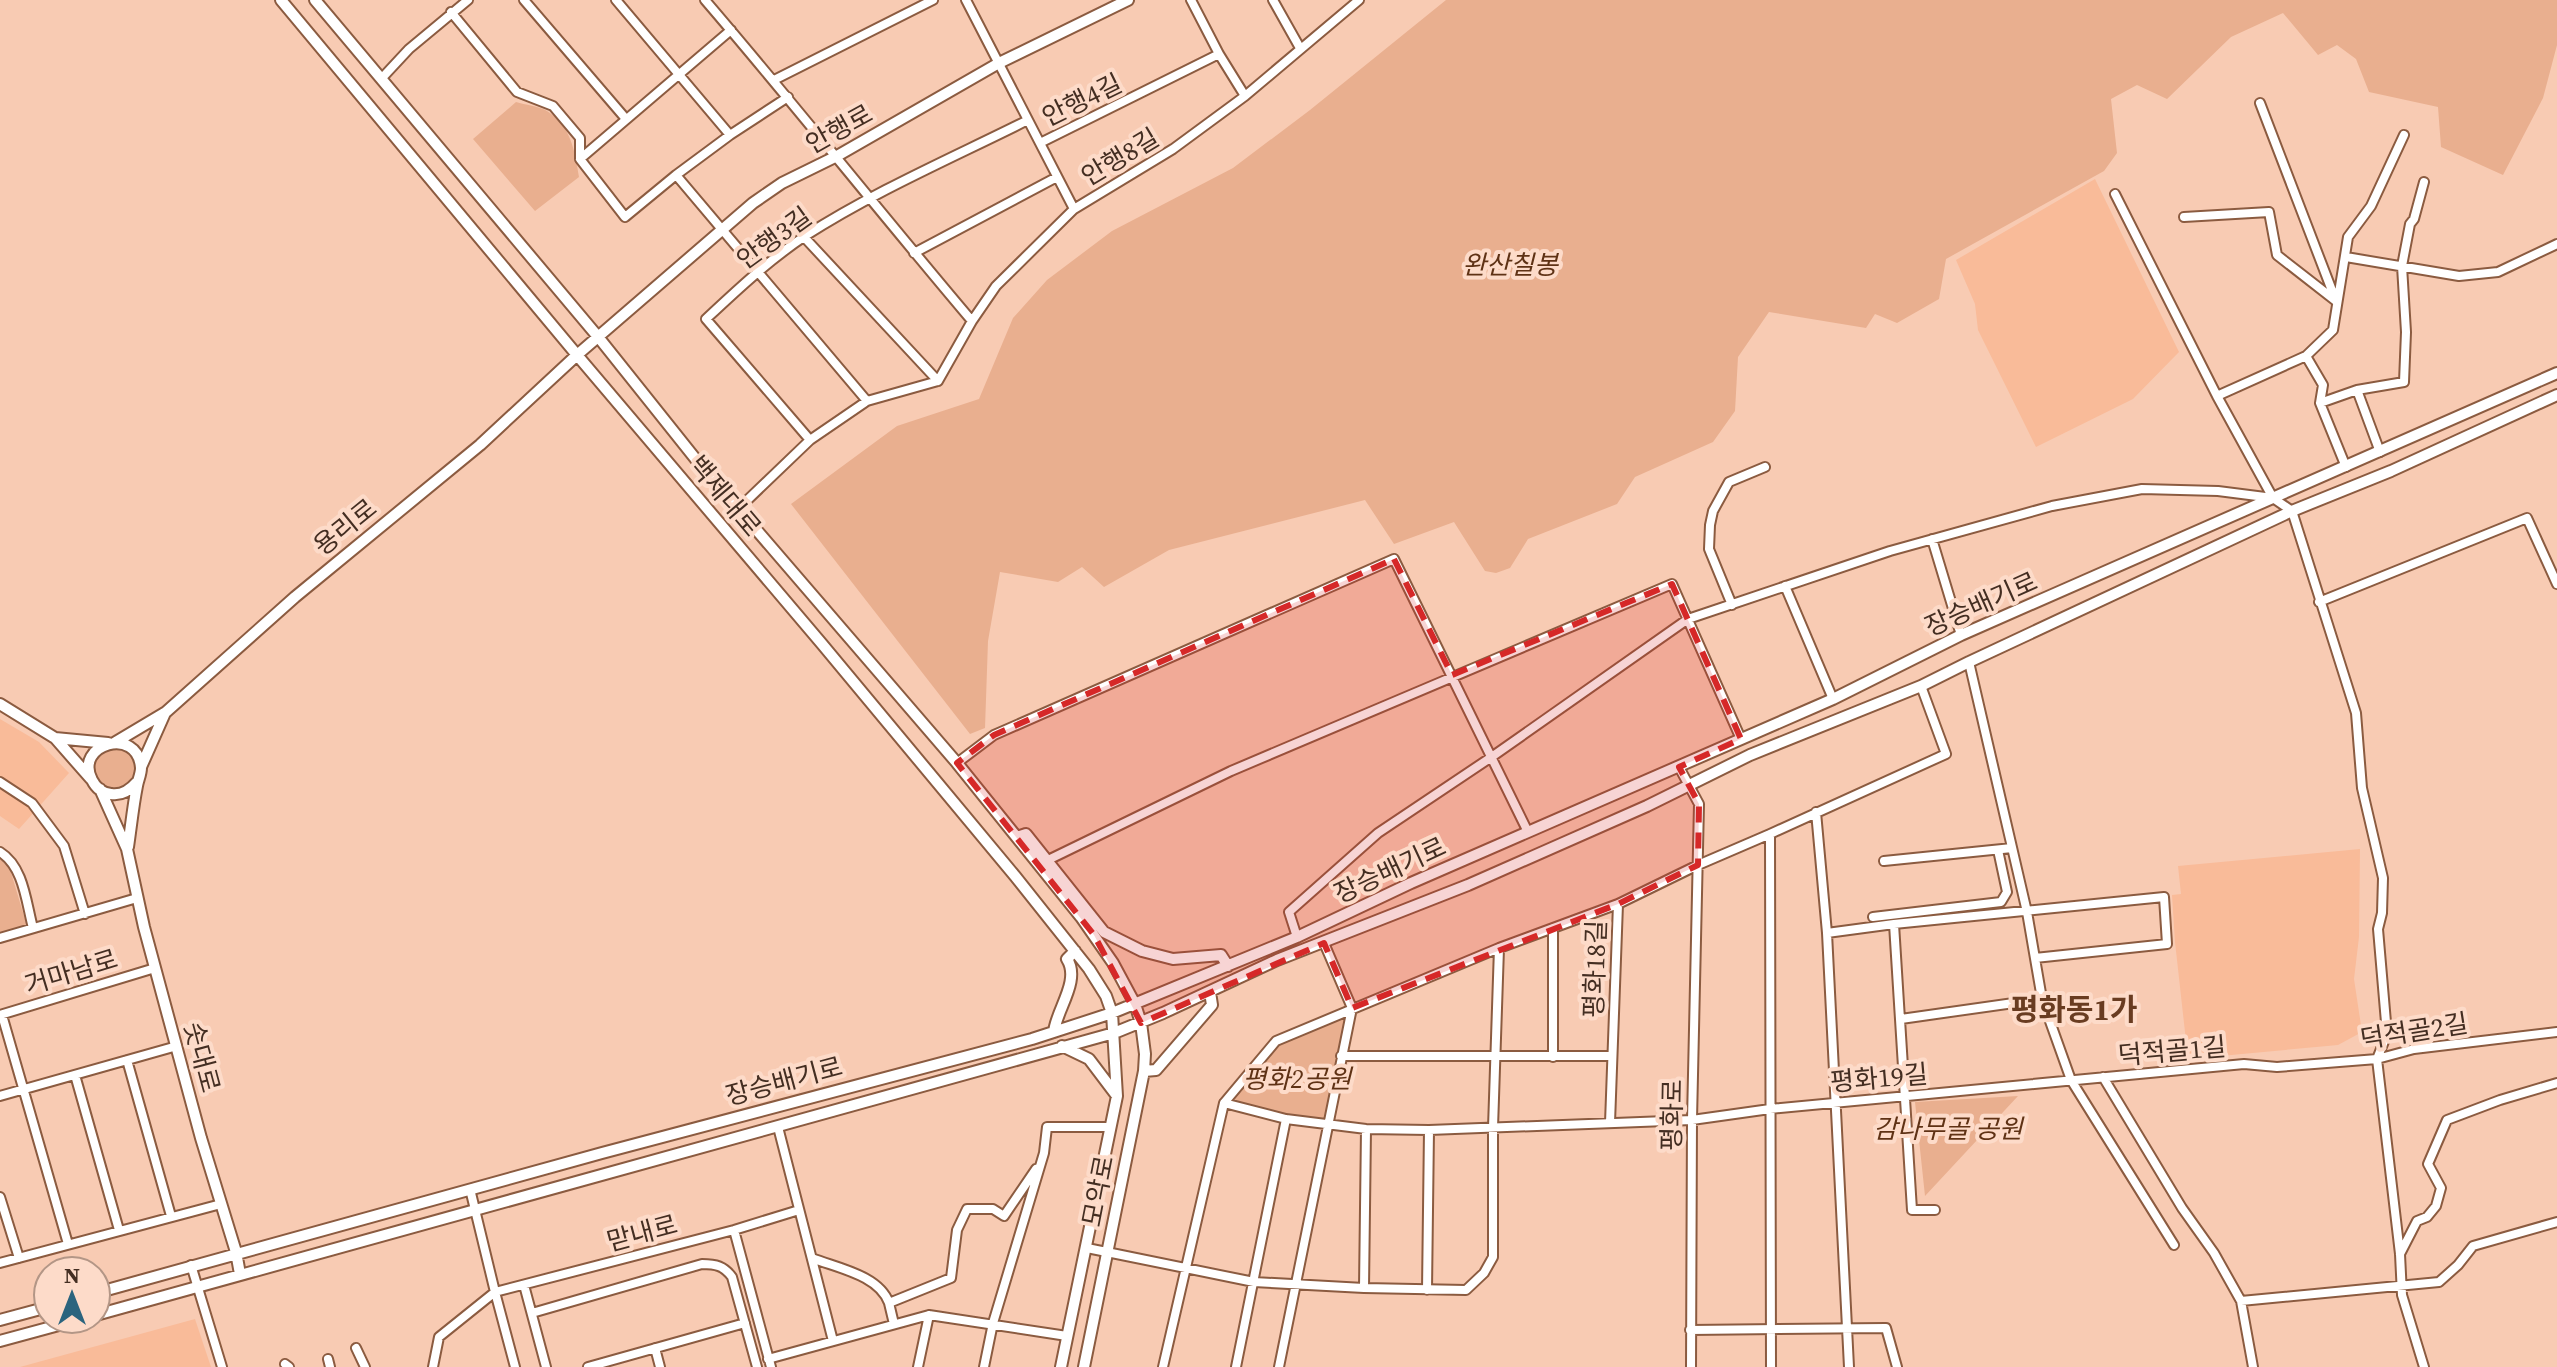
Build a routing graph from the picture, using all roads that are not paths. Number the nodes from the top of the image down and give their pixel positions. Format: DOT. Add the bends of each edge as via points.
graph roads {
  1 [pos="281,0"];
  2 [pos="315,0"];
  3 [pos="468,0"];
  4 [pos="524,0"];
  5 [pos="616,0"];
  6 [pos="705,0"];
  7 [pos="933,0"];
  8 [pos="966,0"];
  9 [pos="1128,0"];
  10 [pos="1191,0"];
  11 [pos="1273,0"];
  12 [pos="1359,0"];
  13 [pos="451,12"];
  14 [pos="731,30"];
  15 [pos="1300,48"];
  16 [pos="1219,54"];
  17 [pos="999,63"];
  18 [pos="679,75"];
  19 [pos="382,78"];
  20 [pos="774,80"];
  21 [pos="1245,96"];
  22 [pos="788,97"];
  23 [pos="2260,103"];
  24 [pos="626,119"];
  25 [pos="1028,120"];
  26 [pos="730,135"];
  27 [pos="2404,135"];
  28 [pos="1040,143"];
  29 [pos="975,147"];
  30 [pos="837,156"];
  31 [pos="580,159"];
  32 [pos="676,175"];
  33 [pos="1057,177"];
  34 [pos="2424,182"];
  35 [pos="2115,194"];
  36 [pos="871,199"];
  37 [pos="1074,209"];
  38 [pos="2184,217"];
  39 [pos="720,230"];
  40 [pos="804,237"];
  41 [pos="2557,244"];
  42 [pos="914,253"];
  43 [pos="2346,257"];
  44 [pos="2402,266"];
  45 [pos="756,272"];
  46 [pos="2336,301"];
  47 [pos="972,321"];
  48 [pos="599,338"];
  49 [pos="577,355"];
  50 [pos="2306,356"];
  51 [pos="2557,373"];
  52 [pos="938,381"];
  53 [pos="2357,390"];
  54 [pos="2557,395"];
  55 [pos="2217,396"];
  56 [pos="867,401"];
  57 [pos="2320,403"];
  58 [pos="810,440"];
  59 [pos="2380,452"];
  60 [pos="1765,467"];
  61 [pos="2346,467"];
  62 [pos="2273,498"];
  63 [pos="738,509"];
  64 [pos="2292,511"];
  65 [pos="1932,539"];
  66 [pos="2557,584"];
  67 [pos="1785,586"];
  68 [pos="2319,602"];
  69 [pos="1732,605"];
  70 [pos="1688,619"];
  71 [pos="1961,635"];
  72 [pos="1969,662"];
  73 [pos="1452,675"];
  74 [pos="1921,686"];
  75 [pos="1833,699"];
  76 [pos="0,704"];
  77 [pos="166,712"];
  78 [pos="55,738"];
  79 [pos="1741,739"];
  80 [pos="111,743"];
  81 [pos="1493,756"];
  82 [pos="957,763"];
  83 [pos="141,767"];
  84 [pos="1679,767"];
  85 [pos="91,779"];
  86 [pos="0,782"];
  87 [pos="137,782"];
  88 [pos="1690,786"];
  89 [pos="100,789"];
  90 [pos="1816,812"];
  91 [pos="1528,832"];
  92 [pos="1770,834"];
  93 [pos="1017,837"];
  94 [pos="2012,848"];
  95 [pos="127,849"];
  96 [pos="1998,850"];
  97 [pos="0,852"];
  98 [pos="1048,860"];
  99 [pos="1884,861"];
  100 [pos="1698,865"];
  101 [pos="137,898"];
  102 [pos="1618,904"];
  103 [pos="2027,912"];
  104 [pos="85,914"];
  105 [pos="1873,917"];
  106 [pos="1894,924"];
  107 [pos="33,928"];
  108 [pos="1553,928"];
  109 [pos="1827,933"];
  110 [pos="1297,937"];
  111 [pos="0,938"];
  112 [pos="1324,943"];
  113 [pos="1499,948"];
  114 [pos="1075,951"];
  115 [pos="2035,958"];
  116 [pos="1228,966"];
  117 [pos="155,968"];
  118 [pos="1210,992"];
  119 [pos="2042,999"];
  120 [pos="1135,1004"];
  121 [pos="1352,1008"];
  122 [pos="1112,1013"];
  123 [pos="1,1015"];
  124 [pos="1901,1019"];
  125 [pos="1141,1023"];
  126 [pos="1054,1032"];
  127 [pos="2557,1032"];
  128 [pos="1114,1033"];
  129 [pos="177,1046"];
  130 [pos="1062,1046"];
  131 [pos="1341,1056"];
  132 [pos="1612,1056"];
  133 [pos="1495,1057"];
  134 [pos="1553,1057"];
  135 [pos="2377,1059"];
  136 [pos="127,1060"];
  137 [pos="2277,1067"];
  138 [pos="1144,1071"];
  139 [pos="75,1075"];
  140 [pos="2103,1077"];
  141 [pos="2071,1080"];
  142 [pos="2557,1083"];
  143 [pos="24,1089"];
  144 [pos="0,1096"];
  145 [pos="1117,1096"];
  146 [pos="1904,1096"];
  147 [pos="1834,1102"];
  148 [pos="1224,1103"];
  149 [pos="1770,1109"];
  150 [pos="1286,1119"];
  151 [pos="1692,1120"];
  152 [pos="1610,1123"];
  153 [pos="1328,1124"];
  154 [pos="778,1127"];
  155 [pos="1111,1127"];
  156 [pos="1493,1128"];
  157 [pos="1366,1129"];
  158 [pos="1429,1130"];
  159 [pos="1041,1161"];
  160 [pos="470,1189"];
  161 [pos="0,1197"];
  162 [pos="221,1204"];
  163 [pos="476,1208"];
  164 [pos="799,1210"];
  165 [pos="1935,1210"];
  166 [pos="171,1216"];
  167 [pos="2557,1222"];
  168 [pos="119,1230"];
  169 [pos="734,1230"];
  170 [pos="68,1244"];
  171 [pos="2174,1245"];
  172 [pos="1087,1248"];
  173 [pos="236,1252"];
  174 [pos="1108,1252"];
  175 [pos="2400,1254"];
  176 [pos="19,1258"];
  177 [pos="812,1258"];
  178 [pos="0,1263"];
  179 [pos="191,1265"];
  180 [pos="1186,1269"];
  181 [pos="240,1274"];
  182 [pos="1254,1282"];
  183 [pos="1297,1284"];
  184 [pos="524,1285"];
  185 [pos="2402,1285"];
  186 [pos="112,1288"];
  187 [pos="197,1288"];
  188 [pos="1364,1288"];
  189 [pos="1427,1290"];
  190 [pos="495,1292"];
  191 [pos="2241,1301"];
  192 [pos="889,1303"];
  193 [pos="32,1311"];
  194 [pos="112,1311"];
  195 [pos="532,1313"];
  196 [pos="929,1315"];
  197 [pos="0,1320"];
  198 [pos="745,1323"];
  199 [pos="993,1323"];
  200 [pos="894,1324"];
  201 [pos="1771,1329"];
  202 [pos="1847,1329"];
  203 [pos="1690,1330"];
  204 [pos="32,1332"];
  205 [pos="1067,1336"];
  206 [pos="0,1341"];
  207 [pos="833,1341"];
  208 [pos="356,1348"];
  209 [pos="655,1348"];
  210 [pos="770,1363"];
  211 [pos="222,1367"];
  212 [pos="365,1367"];
  213 [pos="433,1367"];
  214 [pos="515,1367"];
  215 [pos="546,1367"];
  216 [pos="588,1367"];
  217 [pos="660,1367"];
  218 [pos="757,1367"];
  219 [pos="918,1367"];
  220 [pos="984,1367"];
  221 [pos="1061,1367"];
  222 [pos="1084,1367"];
  223 [pos="1163,1367"];
  224 [pos="1236,1367"];
  225 [pos="1279,1367"];
  226 [pos="1691,1367"];
  227 [pos="1771,1367"];
  228 [pos="1849,1367"];
  229 [pos="1897,1367"];
  230 [pos="2253,1367"];
  231 [pos="2424,1367"];
  1 -- 49 [label="street, 백제대로"];
  2 -- 19 [label="street, 백제대로"];
  3 -- 13 [label="street"];
  4 -- 24 [label="street"];
  5 -- 18 [label="street"];
  6 -- 14 [label="street"];
  7 -- 20 [label="street"];
  8 -- 17 [label="street, 안행4길"];
  9 -- 17 [label="street, 안행로"];
  10 -- 16 [label="street"];
  11 -- 15 [label="street"];
  12 -- 15 [label="street, 안행8길"];
  13 -- 19 [label="street"];
  13 -- 31 [label="street" via="517,92 553,106 580,138"];
  14 -- 18 [label="street"];
  14 -- 20 [label="street"];
  15 -- 21 [label="street, 안행8길"];
  16 -- 21 [label="street"];
  16 -- 28 [label="street, 안행4길"];
  17 -- 25 [label="street, 안행4길"];
  17 -- 30 [label="street, 안행로"];
  18 -- 24 [label="street"];
  18 -- 26 [label="street"];
  19 -- 48 [label="street, 백제대로"];
  20 -- 22 [label="street"];
  21 -- 37 [label="street, 안행8길" via="1173,149"];
  22 -- 26 [label="street"];
  22 -- 30 [label="street"];
  23 -- 46 [label="street"];
  24 -- 31 [label="street"];
  25 -- 28 [label="street, 안행4길"];
  25 -- 29 [label="street, 안행4길"];
  26 -- 32 [label="street"];
  27 -- 43 [label="street" via="2371,206 2348,237"];
  28 -- 33 [label="street, 안행4길"];
  29 -- 36 [label="street, 안행3길"];
  30 -- 36 [label="street"];
  30 -- 39 [label="street, 안행로" via="782,183"];
  31 -- 32 [label="street" via="625,217"];
  32 -- 39 [label="street"];
  33 -- 37 [label="street, 안행4길"];
  33 -- 42 [label="street"];
  34 -- 44 [label="street"];
  35 -- 55 [label="street"];
  36 -- 40 [label="street, 안행3길"];
  36 -- 42 [label="street"];
  37 -- 47 [label="street, 안행8길" via="996,286"];
  38 -- 46 [label="street" via="2269,212 2277,255"];
  39 -- 45 [label="street"];
  39 -- 48 [label="street, 안행로"];
  40 -- 45 [label="street, 안행3길"];
  40 -- 52 [label="street"];
  41 -- 44 [label="street" via="2498,272 2459,276"];
  42 -- 47 [label="street"];
  43 -- 44 [label="street"];
  43 -- 46 [label="street"];
  44 -- 53 [label="street" via="2404,382"];
  45 -- 56 [label="street"];
  45 -- 58 [label="street, 안행3길" via="706,319"];
  46 -- 50 [label="street" via="2333,330"];
  47 -- 52 [label="street, 안행8길"];
  48 -- 49 [label="street, 용리로"];
  48 -- 63 [label="street, 백제대로"];
  49 -- 77 [label="street, 용리로" via="480,445 295,597"];
  49 -- 114 [label="street, 백제대로"];
  50 -- 55 [label="street"];
  50 -- 57 [label="street" via="2323,385"];
  51 -- 59 [label="street, 장승배기로"];
  52 -- 56 [label="street"];
  53 -- 57 [label="street"];
  53 -- 59 [label="street"];
  54 -- 64 [label="street, 장승배기로"];
  55 -- 62 [label="street"];
  56 -- 58 [label="street"];
  57 -- 61 [label="street"];
  58 -- 63 [label="street"];
  59 -- 61 [label="street, 장승배기로"];
  60 -- 69 [label="street" via="1729,482 1713,511 1709,549"];
  61 -- 62 [label="street, 장승배기로"];
  62 -- 64 [label="street"];
  62 -- 65 [label="street" via="2142,489 2052,506"];
  62 -- 71 [label="street, 장승배기로"];
  63 -- 82 [label="street, 백제대로"];
  64 -- 68 [label="street"];
  64 -- 72 [label="street, 장승배기로"];
  65 -- 67 [label="street"];
  65 -- 71 [label="street"];
  66 -- 68 [label="street" via="2527,518"];
  67 -- 69 [label="street"];
  67 -- 75 [label="street"];
  68 -- 135 [label="street" via="2356,713 2362,788 2383,878 2378,929 2387,1034"];
  69 -- 70 [label="street"];
  70 -- 73 [label="street" via="1672,584"];
  70 -- 79 [label="street"];
  70 -- 81 [label="street"];
  71 -- 75 [label="street, 장승배기로"];
  72 -- 74 [label="street, 장승배기로"];
  72 -- 94 [label="street"];
  73 -- 81 [label="street"];
  73 -- 82 [label="street" via="1394,559 994,735"];
  73 -- 98 [label="street" via="1231,771"];
  74 -- 88 [label="street, 장승배기로" via="1750,755"];
  74 -- 90 [label="street" via="1946,754"];
  75 -- 79 [label="street, 장승배기로"];
  76 -- 78 [label="street"];
  77 -- 80 [label="street, 용리로"];
  77 -- 83 [label="street"];
  78 -- 80 [label="street"];
  78 -- 85 [label="street"];
  79 -- 84 [label="street, 장승배기로"];
  80 -- 83 [label="street" via="129,746"];
  80 -- 85 [label="street, 용리로" via="90,761"];
  81 -- 91 [label="street"];
  81 -- 110 [label="street" via="1378,833 1289,912"];
  82 -- 93 [label="street, 백제대로"];
  83 -- 87 [label="street"];
  84 -- 88 [label="street, 평화로"];
  84 -- 91 [label="street, 장승배기로"];
  85 -- 89 [label="street"];
  86 -- 104 [label="street" via="32,803 64,846"];
  87 -- 89 [label="street" via="118,795"];
  87 -- 95 [label="street"];
  88 -- 100 [label="street, 평화로" via="1699,804"];
  88 -- 112 [label="street, 장승배기로"];
  89 -- 95 [label="street"];
  90 -- 92 [label="street"];
  90 -- 109 [label="street"];
  91 -- 110 [label="street, 장승배기로"];
  92 -- 100 [label="street"];
  92 -- 149 [label="street"];
  93 -- 98 [label="street" via="1026,834"];
  93 -- 120 [label="street, 백제대로" via="1094,935"];
  94 -- 96 [label="street"];
  94 -- 103 [label="street"];
  95 -- 101 [label="street, 솟대로"];
  96 -- 99 [label="street"];
  96 -- 105 [label="street" via="2007,892 2001,902"];
  97 -- 107 [label="street" via="17,868"];
  98 -- 116 [label="street" via="1104,932 1173,959 1221,955"];
  100 -- 102 [label="street"];
  100 -- 151 [label="street, 평화로"];
  101 -- 104 [label="street"];
  101 -- 117 [label="street, 솟대로"];
  102 -- 108 [label="street, 평화18길"];
  102 -- 132 [label="street, 평화18길"];
  103 -- 106 [label="street"];
  103 -- 115 [label="street"];
  103 -- 115 [label="street" via="2164,897 2167,944"];
  104 -- 107 [label="street"];
  106 -- 109 [label="street"];
  106 -- 124 [label="street"];
  107 -- 111 [label="street"];
  108 -- 113 [label="street, 평화18길"];
  108 -- 134 [label="street, 평화18길"];
  109 -- 147 [label="street"];
  110 -- 116 [label="street, 장승배기로"];
  112 -- 118 [label="street, 장승배기로"];
  112 -- 121 [label="street"];
  113 -- 121 [label="street, 평화18길"];
  113 -- 133 [label="street"];
  114 -- 122 [label="street, 백제대로"];
  114 -- 126 [label="street" via="1067,959 1070,983"];
  115 -- 119 [label="street"];
  116 -- 120 [label="street, 장승배기로"];
  117 -- 123 [label="street, 거마남로"];
  117 -- 129 [label="street, 솟대로"];
  118 -- 125 [label="street, 장승배기로"];
  118 -- 138 [label="street" via="1212,1005 1156,1070"];
  119 -- 124 [label="street"];
  119 -- 141 [label="street"];
  120 -- 122 [label="street, 장승배기로"];
  120 -- 125 [label="street, 백제대로"];
  121 -- 131 [label="street"];
  121 -- 148 [label="street, 평화18길" via="1276,1041"];
  122 -- 126 [label="street, 장승배기로"];
  122 -- 128 [label="street, 백제대로"];
  123 -- 143 [label="street"];
  124 -- 146 [label="street"];
  125 -- 128 [label="street, 장승배기로"];
  125 -- 138 [label="street, 모악로"];
  126 -- 160 [label="street, 장승배기로"];
  127 -- 135 [label="street, 덕적골2길" via="2414,1049"];
  128 -- 130 [label="street, 장승배기로"];
  128 -- 145 [label="street, 모악로"];
  129 -- 136 [label="street"];
  129 -- 162 [label="street, 솟대로"];
  130 -- 145 [label="street" via="1089,1059"];
  130 -- 154 [label="street, 장승배기로"];
  131 -- 133 [label="street, 평화18길"];
  131 -- 153 [label="street"];
  132 -- 134 [label="street, 평화18길"];
  132 -- 152 [label="street, 평화18길"];
  133 -- 134 [label="street, 평화18길"];
  133 -- 156 [label="street"];
  135 -- 137 [label="street, 덕적골2길"];
  135 -- 175 [label="street"];
  136 -- 139 [label="street"];
  136 -- 166 [label="street"];
  137 -- 140 [label="street, 덕적골1길" via="2244,1064"];
  138 -- 174 [label="street, 모악로"];
  139 -- 143 [label="street"];
  139 -- 168 [label="street"];
  140 -- 141 [label="street, 덕적골1길"];
  140 -- 191 [label="street"];
  141 -- 146 [label="street, 평화19길"];
  141 -- 171 [label="street"];
  142 -- 175 [label="street" via="2447,1120 2428,1164 2441,1188 2436,1206 2417,1221"];
  143 -- 144 [label="street"];
  143 -- 170 [label="street"];
  145 -- 155 [label="street, 모악로"];
  146 -- 147 [label="street, 평화19길"];
  146 -- 165 [label="street" via="1912,1210"];
  147 -- 149 [label="street, 평화19길"];
  147 -- 202 [label="street"];
  148 -- 150 [label="street"];
  148 -- 180 [label="street, 평화18길"];
  149 -- 151 [label="street, 평화19길"];
  149 -- 201 [label="street"];
  150 -- 153 [label="street"];
  150 -- 182 [label="street"];
  151 -- 152 [label="street"];
  151 -- 203 [label="street, 평화로"];
  152 -- 156 [label="street"];
  153 -- 157 [label="street"];
  153 -- 183 [label="street"];
  154 -- 163 [label="street, 장승배기로"];
  154 -- 164 [label="street"];
  155 -- 159 [label="street" via="1047,1127"];
  155 -- 172 [label="street, 모악로"];
  156 -- 158 [label="street"];
  156 -- 189 [label="street" via="1493,1257 1466,1290"];
  157 -- 158 [label="street"];
  157 -- 188 [label="street"];
  158 -- 189 [label="street"];
  159 -- 192 [label="street" via="1004,1216 993,1209 967,1209 957,1230 951,1278"];
  159 -- 199 [label="street"];
  160 -- 163 [label="street"];
  160 -- 173 [label="street, 장승배기로"];
  161 -- 176 [label="street"];
  162 -- 166 [label="street"];
  162 -- 173 [label="street, 솟대로"];
  163 -- 181 [label="street, 장승배기로"];
  163 -- 190 [label="street"];
  164 -- 169 [label="street, 맏내로"];
  164 -- 177 [label="street"];
  166 -- 168 [label="street"];
  167 -- 185 [label="street" via="2473,1246 2439,1282"];
  168 -- 170 [label="street"];
  169 -- 184 [label="street, 맏내로"];
  169 -- 210 [label="street"];
  170 -- 176 [label="street"];
  172 -- 174 [label="street"];
  172 -- 205 [label="street, 모악로"];
  173 -- 179 [label="street, 장승배기로"];
  173 -- 181 [label="street, 솟대로"];
  174 -- 180 [label="street"];
  174 -- 222 [label="street, 모악로"];
  175 -- 185 [label="street"];
  176 -- 178 [label="street"];
  177 -- 192 [label="street" via="876,1283"];
  177 -- 207 [label="street"];
  179 -- 186 [label="street, 장승배기로"];
  179 -- 187 [label="street"];
  180 -- 182 [label="street"];
  180 -- 223 [label="street, 평화18길"];
  181 -- 187 [label="street, 장승배기로"];
  182 -- 183 [label="street"];
  182 -- 224 [label="street"];
  183 -- 188 [label="street"];
  183 -- 225 [label="street"];
  184 -- 190 [label="street, 맏내로"];
  184 -- 195 [label="street"];
  185 -- 191 [label="street"];
  185 -- 231 [label="street"];
  187 -- 194 [label="street, 장승배기로"];
  187 -- 211 [label="street"];
  188 -- 189 [label="street"];
  190 -- 213 [label="street, 맏내로" via="439,1337"];
  190 -- 214 [label="street"];
  191 -- 230 [label="street"];
  192 -- 200 [label="street"];
  193 -- 197 [label="street"];
  195 -- 198 [label="street" via="715,1264 732,1277"];
  195 -- 215 [label="street"];
  196 -- 199 [label="street"];
  196 -- 200 [label="street"];
  196 -- 219 [label="street"];
  198 -- 209 [label="street"];
  198 -- 218 [label="street"];
  199 -- 205 [label="street"];
  199 -- 220 [label="street"];
  200 -- 207 [label="street"];
  201 -- 202 [label="street"];
  201 -- 203 [label="street"];
  201 -- 227 [label="street"];
  202 -- 228 [label="street"];
  202 -- 229 [label="street" via="1886,1328"];
  203 -- 226 [label="street, 평화로"];
  204 -- 206 [label="street"];
  205 -- 221 [label="street, 모악로"];
  207 -- 210 [label="street"];
  208 -- 212 [label="street"];
  209 -- 216 [label="street"];
  209 -- 217 [label="street"];
}
